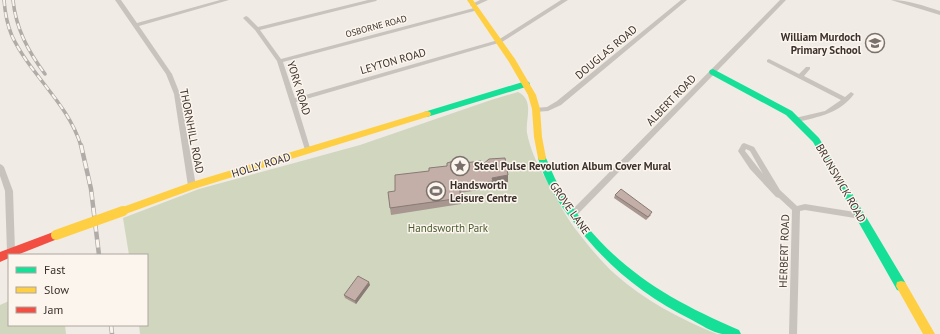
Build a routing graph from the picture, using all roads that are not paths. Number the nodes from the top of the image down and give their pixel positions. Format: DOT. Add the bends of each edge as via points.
graph roads {
  1 [pos="118,0"];
  2 [pos="226,0"];
  3 [pos="374,0"];
  4 [pos="485,0"];
  5 [pos="565,0"];
  6 [pos="684,0"];
  7 [pos="783,0"];
  8 [pos="894,0"];
  9 [pos="365,1"];
  10 [pos="473,5"];
  11 [pos="940,13"];
  12 [pos="246,18"];
  13 [pos="135,25"];
  14 [pos="257,29"];
  15 [pos="500,41"];
  16 [pos="280,60"];
  17 [pos="769,61"];
  18 [pos="808,68"];
  19 [pos="713,72"];
  20 [pos="800,77"];
  21 [pos="526,84"];
  22 [pos="851,94"];
  23 [pos="846,100"];
  24 [pos="292,101"];
  25 [pos="537,110"];
  26 [pos="797,120"];
  27 [pos="308,151"];
  28 [pos="0,166"];
  29 [pos="192,186"];
  30 [pos="779,195"];
  31 [pos="796,209"];
  32 [pos="573,214"];
  33 [pos="861,216"];
  34 [pos="11,252"];
  35 [pos="0,257"];
  36 [pos="735,334"];
  37 [pos="793,334"];
  38 [pos="929,334"];
  1 -- 13 [label="street, THORNHILL ROAD"];
  2 -- 13 [label="street"];
  3 -- 9 [label="street"];
  4 -- 10 [label="street, OSBORNE ROAD"];
  5 -- 15 [label="street, LEYTON ROAD"];
  6 -- 25 [label="street, DOUGLAS ROAD" via="559,103 548,109"];
  7 -- 19 [label="street, ALBERT ROAD"];
  8 -- 11 [label="street" via="910,2"];
  9 -- 14 [label="street"];
  10 -- 15 [label="street, GROVE LANE"];
  10 -- 16 [label="street, OSBORNE ROAD"];
  12 -- 14 [label="street, YORK ROAD"];
  13 -- 29 [label="street, THORNHILL ROAD" via="169,74 177,94"];
  14 -- 16 [label="street, YORK ROAD"];
  15 -- 21 [label="street, GROVE LANE"];
  15 -- 24 [label="street, LEYTON ROAD"];
  16 -- 24 [label="street, YORK ROAD"];
  17 -- 20 [label="street"];
  18 -- 20 [label="street"];
  19 -- 26 [label="street, BRUNSWICK ROAD" via="775,105"];
  19 -- 32 [label="street, ALBERT ROAD"];
  20 -- 23 [label="street"];
  21 -- 25 [label="street, GROVE LANE"];
  21 -- 27 [label="street, HOLLY ROAD"];
  22 -- 23 [label="street"];
  23 -- 26 [label="street" via="831,112"];
  24 -- 27 [label="street, YORK ROAD"];
  25 -- 32 [label="street, GROVE LANE" via="539,142 546,170"];
  26 -- 33 [label="street, BRUNSWICK ROAD" via="816,140"];
  27 -- 29 [label="street, HOLLY ROAD"];
  28 -- 34 [label="street" via="9,191"];
  29 -- 34 [label="street, HOLLY ROAD, bridge"];
  30 -- 30 [label="street" via="745,158 741,151 744,146 752,149"];
  30 -- 31 [label="street"];
  31 -- 33 [label="street, HERBERT ROAD" via="805,207"];
  31 -- 37 [label="street, HERBERT ROAD"];
  32 -- 36 [label="street, GROVE LANE" via="603,253 630,278 676,308"];
  33 -- 38 [label="street, BRUNSWICK ROAD"];
  34 -- 35 [label="street, HOLLY ROAD"];
}
